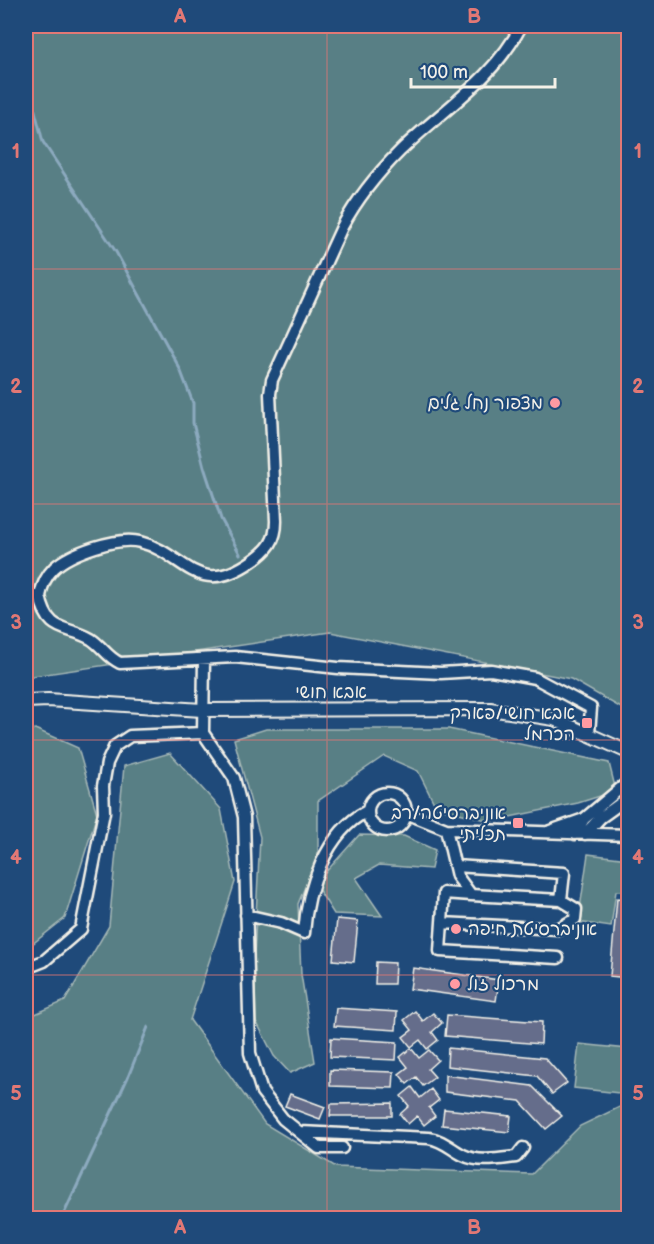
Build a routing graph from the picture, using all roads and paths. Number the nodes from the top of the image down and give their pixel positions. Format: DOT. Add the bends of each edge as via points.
graph roads {
  1 [pos="521,26"];
  2 [pos="26,596"];
  3 [pos="40,596"];
  4 [pos="204,659"];
  5 [pos="26,701"];
  6 [pos="202,710"];
  7 [pos="589,733"];
  8 [pos="202,734"];
  9 [pos="628,752"];
  10 [pos="628,782"];
  11 [pos="626,800"];
  12 [pos="368,812"];
  13 [pos="406,813"];
  14 [pos="584,819"];
  15 [pos="446,829"];
  16 [pos="544,833"];
  17 [pos="580,834"];
  18 [pos="628,835"];
  19 [pos="455,866"];
  20 [pos="471,895"];
  21 [pos="561,900"];
  22 [pos="246,915"];
  23 [pos="442,922"];
  24 [pos="558,958"];
  25 [pos="26,968"];
  26 [pos="300,1132"];
  27 [pos="342,1148"];
  28 [pos="523,1148"];
  1 -- 3 [label="street" via="491,67 386,165 342,227 272,380 276,521 269,547 245,566 222,575 203,576 143,542 116,542 59,564 48,575"];
  2 -- 3 [label="street"];
  3 -- 4 [label="street" via="56,625 89,638 120,663"];
  4 -- 6 [label="street"];
  4 -- 7 [label="street" via="235,657 441,673 491,670 535,678 591,708"];
  5 -- 6 [label="main road, אבא חושי"];
  6 -- 7 [label="main road, אבא חושי" via="490,709 554,719"];
  6 -- 8 [label="street"];
  7 -- 9 [label="main road, אבא חושי"];
  8 -- 22 [label="street" via="234,778 242,803"];
  8 -- 25 [label="street" via="130,736 116,746 107,763 104,812 81,929 44,961"];
  10 -- 14 [label="street"];
  11 -- 17 [label="street"];
  12 -- 13 [label="street" via="370,823 386,831 402,824"];
  12 -- 13 [label="street" via="372,799 384,793 402,801"];
  12 -- 22 [label="street" via="342,829 326,856 307,904 304,933 281,922"];
  13 -- 15 [label="street"];
  14 -- 16 [label="street"];
  14 -- 17 [label="street"];
  15 -- 16 [label="street"];
  15 -- 19 [label="street"];
  16 -- 17 [label="street"];
  17 -- 18 [label="street"];
  19 -- 20 [label="street" via="457,876"];
  19 -- 21 [label="street" via="564,873"];
  20 -- 21 [label="street"];
  20 -- 23 [label="street" via="444,893"];
  21 -- 23 [label="street" via="576,909 575,919 558,929"];
  22 -- 26 [label="street" via="250,1053 262,1092 283,1119"];
  23 -- 24 [label="street" via="440,951"];
  26 -- 27 [label="street" via="319,1148"];
  26 -- 28 [label="street" via="429,1138 481,1160 516,1157"];
}
